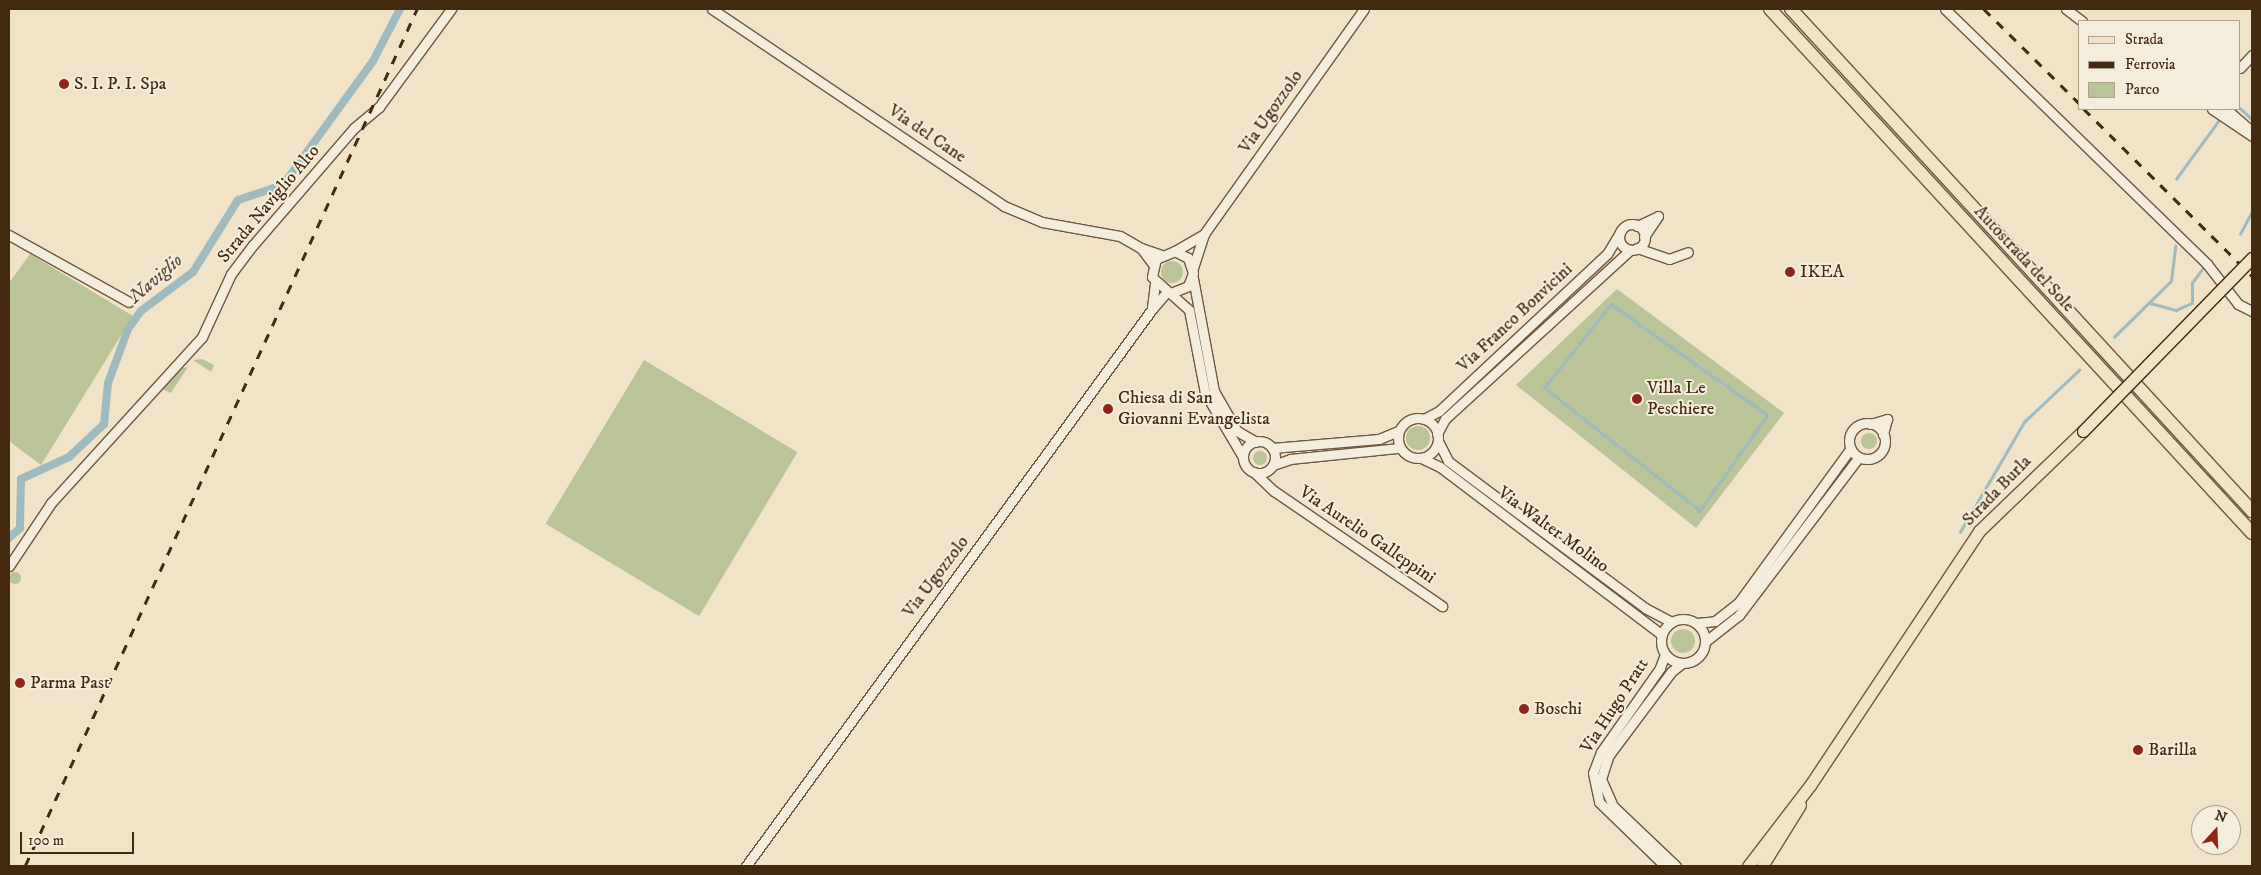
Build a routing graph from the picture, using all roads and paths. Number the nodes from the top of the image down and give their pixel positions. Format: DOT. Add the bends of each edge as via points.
graph roads {
  1 [pos="451,9"];
  2 [pos="712,9"];
  3 [pos="1364,9"];
  4 [pos="1770,9"];
  5 [pos="1792,9"];
  6 [pos="1945,9"];
  7 [pos="2066,9"];
  8 [pos="2081,20"];
  9 [pos="2252,55"];
  10 [pos="2241,67"];
  11 [pos="2213,110"];
  12 [pos="2227,110"];
  13 [pos="2252,132"];
  14 [pos="2252,136"];
  15 [pos="1637,226"];
  16 [pos="1620,232"];
  17 [pos="1204,234"];
  18 [pos="9,235"];
  19 [pos="1644,238"];
  20 [pos="1141,248"];
  21 [pos="1634,249"];
  22 [pos="1175,251"];
  23 [pos="1653,252"];
  24 [pos="1688,252"];
  25 [pos="1161,255"];
  26 [pos="2252,258"];
  27 [pos="1153,264"];
  28 [pos="1193,268"];
  29 [pos="1193,278"];
  30 [pos="1155,283"];
  31 [pos="1169,292"];
  32 [pos="129,302"];
  33 [pos="1152,309"];
  34 [pos="2252,311"];
  35 [pos="1424,419"];
  36 [pos="1398,431"];
  37 [pos="1438,437"];
  38 [pos="1256,442"];
  39 [pos="1272,448"];
  40 [pos="1400,448"];
  41 [pos="1851,448"];
  42 [pos="1243,457"];
  43 [pos="1859,457"];
  44 [pos="1421,458"];
  45 [pos="1272,466"];
  46 [pos="1254,472"];
  47 [pos="1274,492"];
  48 [pos="2252,511"];
  49 [pos="2252,533"];
  50 [pos="9,566"];
  51 [pos="1442,606"];
  52 [pos="1671,622"];
  53 [pos="1697,623"];
  54 [pos="1662,635"];
  55 [pos="1706,641"];
  56 [pos="1664,654"];
  57 [pos="1682,663"];
  58 [pos="1811,784"];
  59 [pos="1664,855"];
  60 [pos="746,866"];
  61 [pos="1665,866"];
  62 [pos="1676,866"];
  63 [pos="1680,866"];
  64 [pos="1747,866"];
  65 [pos="1762,866"];
  1 -- 50 [label="street, Strada Naviglio Alto" via="379,107 354,128 253,245 231,274 202,337 51,503"];
  2 -- 20 [label="street, Via del Cane" via="1004,206 1042,222 1120,236"];
  3 -- 17 [label="street, Via Ugozzolo"];
  4 -- 49 [label="highway, Autostrada del Sole"];
  5 -- 48 [label="highway, Autostrada del Sole"];
  6 -- 34 [label="street" via="2207,264 2238,304"];
  7 -- 8 [label="street"];
  9 -- 10 [label="street"];
  11 -- 14 [label="street"];
  12 -- 13 [label="street"];
  15 -- 16 [label="street" via="1625,226"];
  15 -- 19 [label="street"];
  15 -- 19 [label="street, Via Franco Bonvicini" via="1658,216"];
  16 -- 21 [label="street" via="1621,244"];
  16 -- 35 [label="street, Via Franco Bonvicini" via="1607,254 1440,411"];
  17 -- 22 [label="street, Via Ugozzolo"];
  17 -- 28 [label="street, Via Ugozzolo"];
  18 -- 32 [label="street"];
  19 -- 21 [label="street, Via Franco Bonvicini"];
  19 -- 23 [label="street"];
  20 -- 25 [label="street, Via del Cane"];
  20 -- 27 [label="street, Via del Cane"];
  21 -- 23 [label="street"];
  21 -- 37 [label="street, Via Franco Bonvicini" via="1459,406"];
  22 -- 25 [label="street, Via Ugozzolo"];
  22 -- 28 [label="street" via="1184,255"];
  23 -- 24 [label="street" via="1675,259"];
  25 -- 27 [label="street"];
  26 -- 58 [label="main road, Strada Burla, bridge" via="2083,431 1979,531"];
  27 -- 30 [label="street, Via Ugozzolo"];
  28 -- 29 [label="street, Via Ugozzolo"];
  29 -- 31 [label="street, Via Ugozzolo" via="1184,290"];
  29 -- 38 [label="street" via="1214,391 1236,431"];
  30 -- 31 [label="street"];
  30 -- 33 [label="street, Via Ugozzolo"];
  31 -- 33 [label="street, Via Ugozzolo"];
  31 -- 42 [label="street" via="1191,315 1207,399"];
  33 -- 60 [label="street, Via Ugozzolo"];
  35 -- 36 [label="street" via="1412,419"];
  35 -- 37 [label="street, Via Walter Molino"];
  36 -- 39 [label="street" via="1379,438"];
  36 -- 40 [label="street"];
  37 -- 44 [label="street" via="1430,454"];
  37 -- 52 [label="street, Via Walter Molino" via="1448,461 1645,608"];
  38 -- 39 [label="street"];
  38 -- 42 [label="street"];
  39 -- 45 [label="street"];
  40 -- 44 [label="street, Via Walter Molino" via="1408,456"];
  40 -- 45 [label="street" via="1290,459"];
  41 -- 43 [label="street"];
  41 -- 43 [label="street" via="1854,430 1870,424 1884,434 1884,446 1879,455"];
  41 -- 53 [label="street" via="1739,602 1715,621"];
  42 -- 46 [label="street"];
  43 -- 55 [label="street" via="1739,615"];
  44 -- 54 [label="street, Via Walter Molino" via="1448,472"];
  45 -- 46 [label="street"];
  45 -- 47 [label="street, Via Aurelio Galleppini"];
  46 -- 47 [label="street, Via Aurelio Galleppini"];
  47 -- 51 [label="street, Via Aurelio Galleppini"];
  52 -- 53 [label="street" via="1683,618"];
  52 -- 54 [label="street"];
  53 -- 55 [label="street"];
  54 -- 56 [label="street"];
  55 -- 57 [label="street" via="1700,656"];
  56 -- 57 [label="street"];
  56 -- 61 [label="street, Via Hugo Pratt" via="1660,668 1600,752 1593,773 1599,802"];
  57 -- 59 [label="street, Via Hugo Pratt" via="1671,672 1609,755 1601,779 1614,806"];
  58 -- 64 [label="main road, Strada Burla"];
  58 -- 65 [label="main road, Strada Burla"];
  59 -- 62 [label="street, Via Hugo Pratt"];
  59 -- 63 [label="street"];
}
